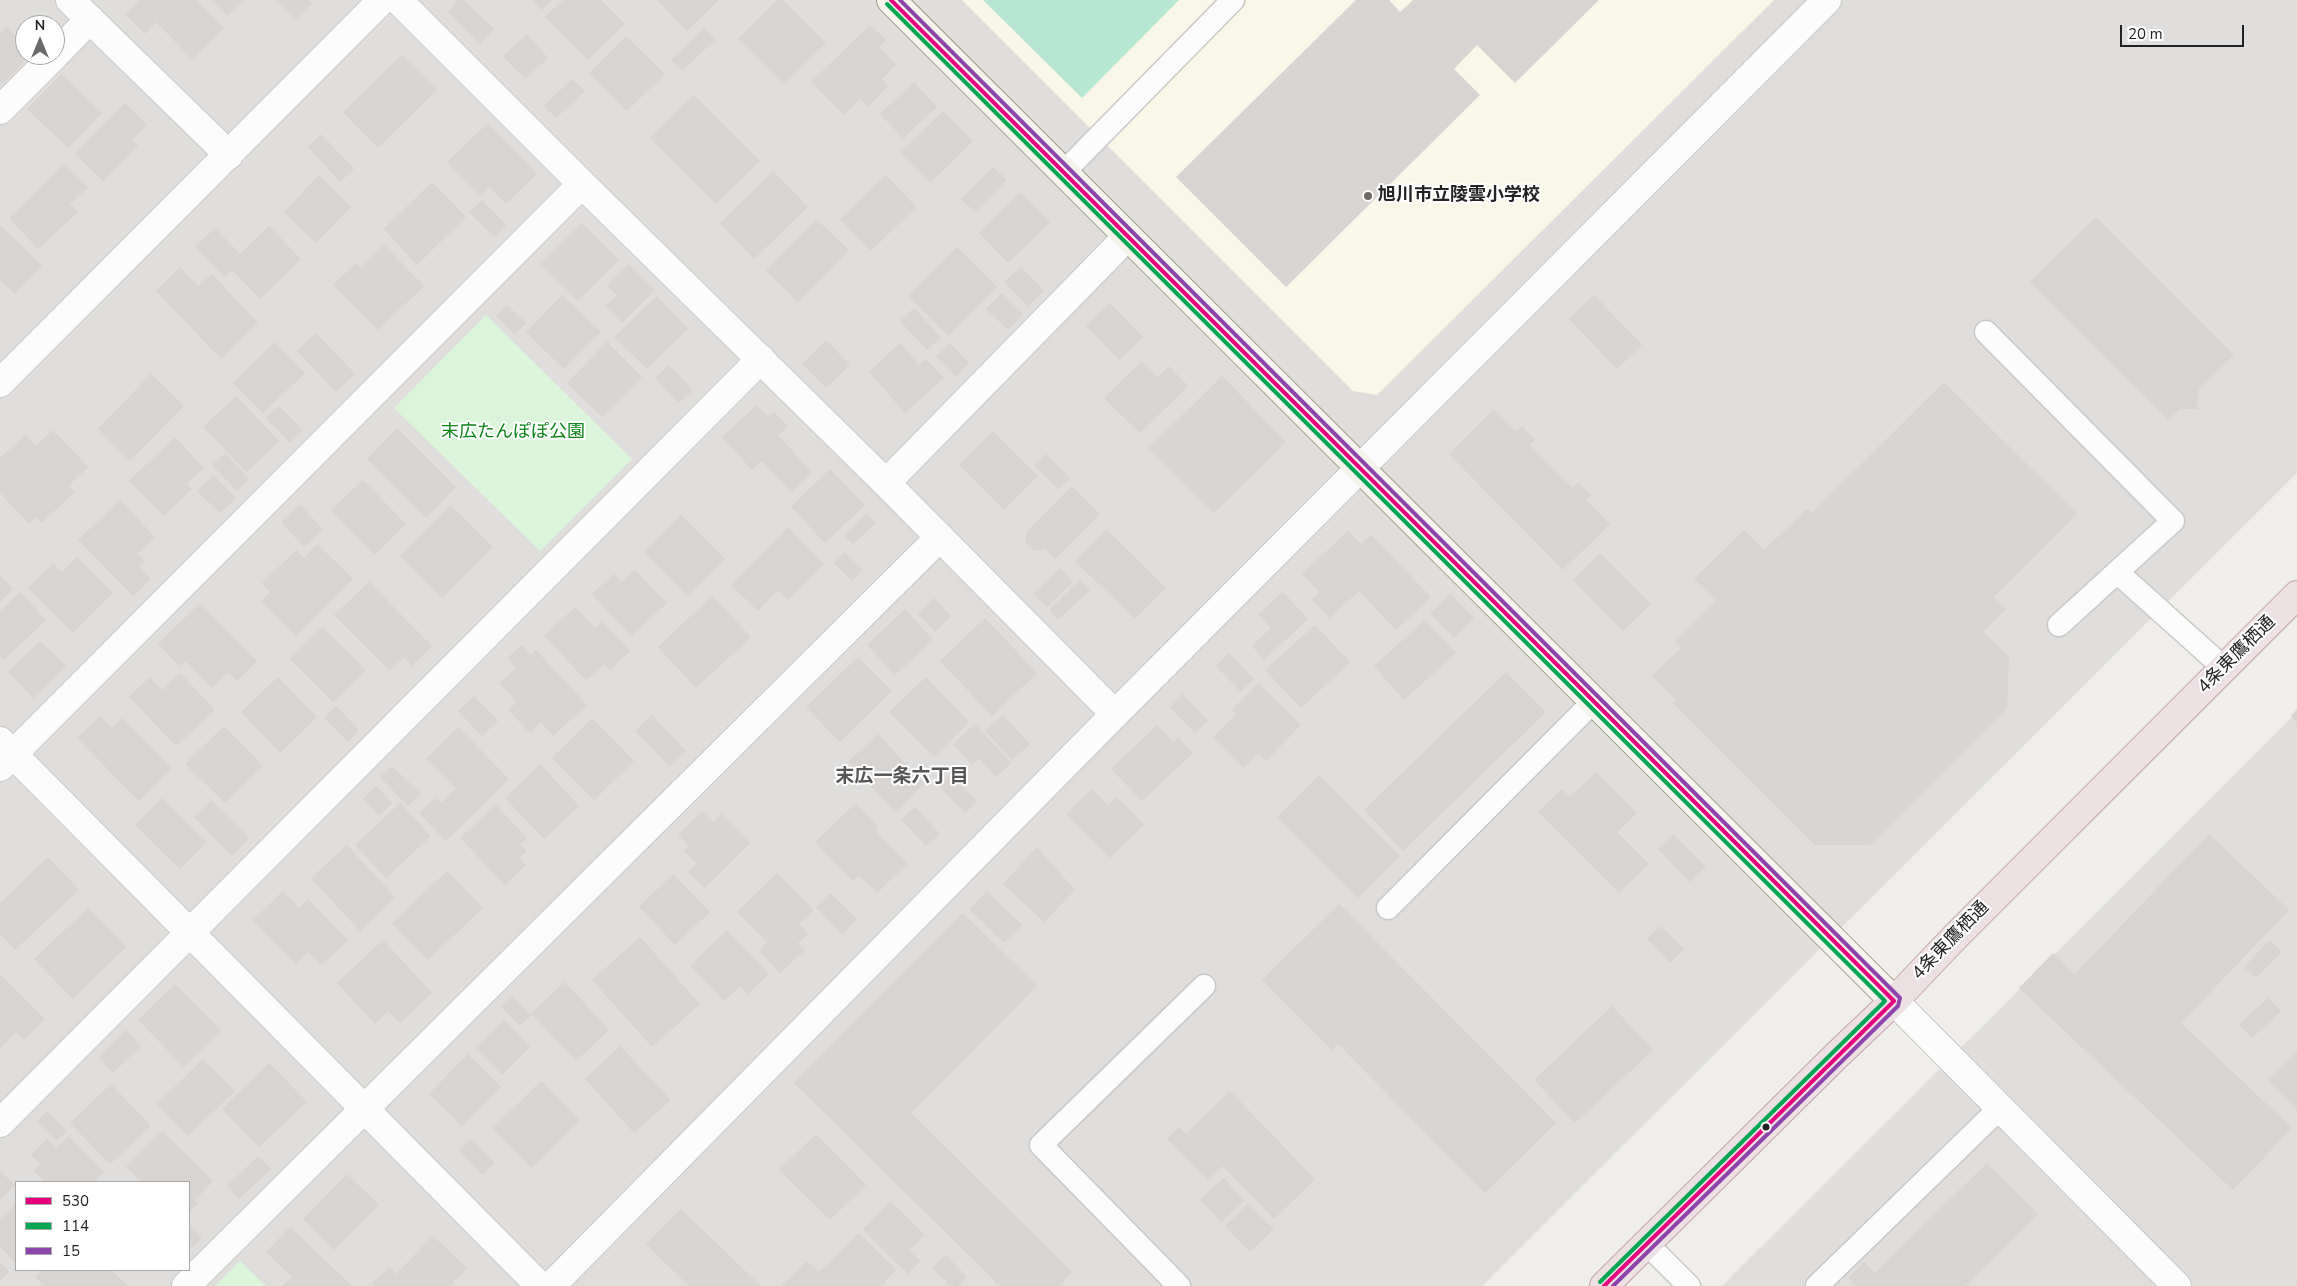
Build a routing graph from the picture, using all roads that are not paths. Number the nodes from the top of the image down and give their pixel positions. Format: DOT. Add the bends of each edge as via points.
graph roads {
  1 [pos="70,0"];
  2 [pos="382,0"];
  3 [pos="398,0"];
  4 [pos="891,0"];
  5 [pos="1233,0"];
  6 [pos="1827,0"];
  7 [pos="90,19"];
  8 [pos="65,45"];
  9 [pos="45,65"];
  10 [pos="0,110"];
  11 [pos="229,155"];
  12 [pos="1063,173"];
  13 [pos="582,184"];
  14 [pos="1127,237"];
  15 [pos="1986,332"];
  16 [pos="761,359"];
  17 [pos="0,383"];
  18 [pos="1361,468"];
  19 [pos="886,483"];
  20 [pos="940,537"];
  21 [pos="2117,572"];
  22 [pos="2297,595"];
  23 [pos="2059,625"];
  24 [pos="2224,668"];
  25 [pos="1594,701"];
  26 [pos="1115,714"];
  27 [pos="4,754"];
  28 [pos="1388,908"];
  29 [pos="190,932"];
  30 [pos="1204,986"];
  31 [pos="1894,1001"];
  32 [pos="365,1107"];
  33 [pos="2000,1108"];
  34 [pos="0,1123"];
  35 [pos="1647,1244"];
  36 [pos="186,1286"];
  37 [pos="540,1286"];
  38 [pos="552,1286"];
  39 [pos="1179,1286"];
  40 [pos="1604,1286"];
  41 [pos="1689,1286"];
  42 [pos="1818,1286"];
  43 [pos="2177,1286"];
  1 -- 7 [label="street"];
  2 -- 11 [label="street"];
  3 -- 13 [label="street"];
  4 -- 12 [label="street"];
  5 -- 12 [label="lane"];
  6 -- 18 [label="street"];
  7 -- 8 [label="street"];
  7 -- 11 [label="street"];
  9 -- 10 [label="street"];
  11 -- 17 [label="street"];
  12 -- 14 [label="street"];
  13 -- 16 [label="street"];
  13 -- 27 [label="street"];
  14 -- 18 [label="street"];
  14 -- 19 [label="street"];
  15 -- 21 [label="lane" via="2173,521"];
  16 -- 19 [label="street"];
  16 -- 29 [label="street"];
  18 -- 25 [label="street"];
  18 -- 26 [label="street"];
  19 -- 20 [label="street"];
  20 -- 26 [label="street"];
  20 -- 32 [label="street"];
  21 -- 23 [label="lane"];
  21 -- 24 [label="lane"];
  22 -- 24 [label="highway, 4条東鷹栖通"];
  24 -- 31 [label="highway, 4条東鷹栖通"];
  25 -- 28 [label="lane"];
  25 -- 31 [label="street"];
  26 -- 38 [label="street"];
  27 -- 29 [label="street"];
  29 -- 32 [label="street"];
  29 -- 34 [label="street"];
  30 -- 39 [label="lane" via="1041,1145"];
  31 -- 33 [label="street"];
  31 -- 35 [label="highway, 4条東鷹栖通"];
  32 -- 36 [label="street"];
  32 -- 37 [label="street"];
  33 -- 42 [label="lane"];
  33 -- 43 [label="street"];
  35 -- 40 [label="highway, 4条東鷹栖通"];
  35 -- 41 [label="lane"];
}
